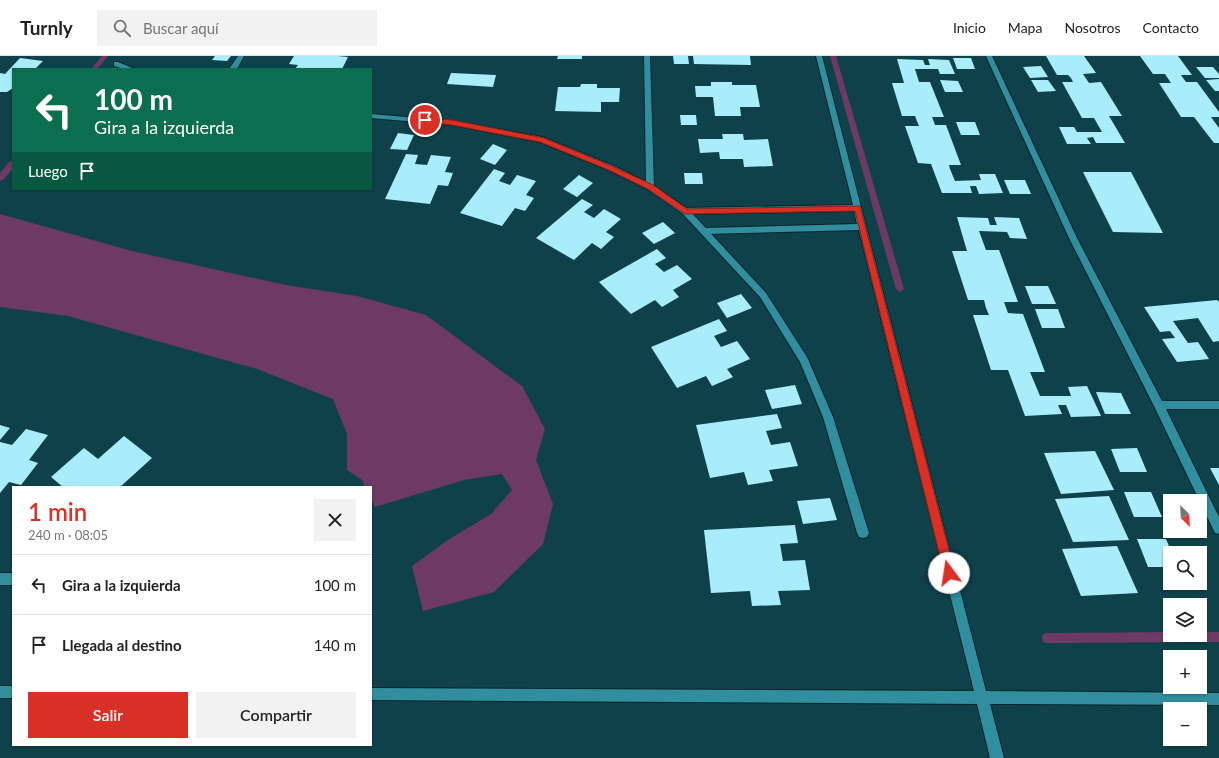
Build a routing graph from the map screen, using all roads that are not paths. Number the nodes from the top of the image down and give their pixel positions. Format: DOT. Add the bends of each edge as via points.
graph roads {
  1 [pos="241,56"];
  2 [pos="646,56"];
  3 [pos="819,56"];
  4 [pos="989,56"];
  5 [pos="116,64"];
  6 [pos="128,68"];
  7 [pos="234,68"];
  8 [pos="372,116"];
  9 [pos="650,187"];
  10 [pos="858,208"];
  11 [pos="685,211"];
  12 [pos="862,227"];
  13 [pos="704,230"];
  14 [pos="1159,405"];
  15 [pos="1219,405"];
  16 [pos="1219,529"];
  17 [pos="863,533"];
  18 [pos="12,579"];
  19 [pos="0,580"];
  20 [pos="0,692"];
  21 [pos="12,692"];
  22 [pos="372,694"];
  23 [pos="981,698"];
  24 [pos="1219,699"];
  25 [pos="997,758"];
  1 -- 7 [label="street"];
  2 -- 9 [label="street"];
  3 -- 10 [label="street"];
  4 -- 14 [label="street" via="1073,238"];
  5 -- 6 [label="street"];
  8 -- 9 [label="street" via="452,123 542,140"];
  9 -- 11 [label="street"];
  10 -- 11 [label="street"];
  10 -- 12 [label="street"];
  11 -- 13 [label="street"];
  12 -- 13 [label="street"];
  12 -- 23 [label="street"];
  13 -- 17 [label="street" via="763,295 804,360 828,417"];
  14 -- 15 [label="street"];
  14 -- 16 [label="street"];
  18 -- 19 [label="street"];
  20 -- 21 [label="street"];
  22 -- 23 [label="street"];
  23 -- 24 [label="street"];
  23 -- 25 [label="street"];
}
